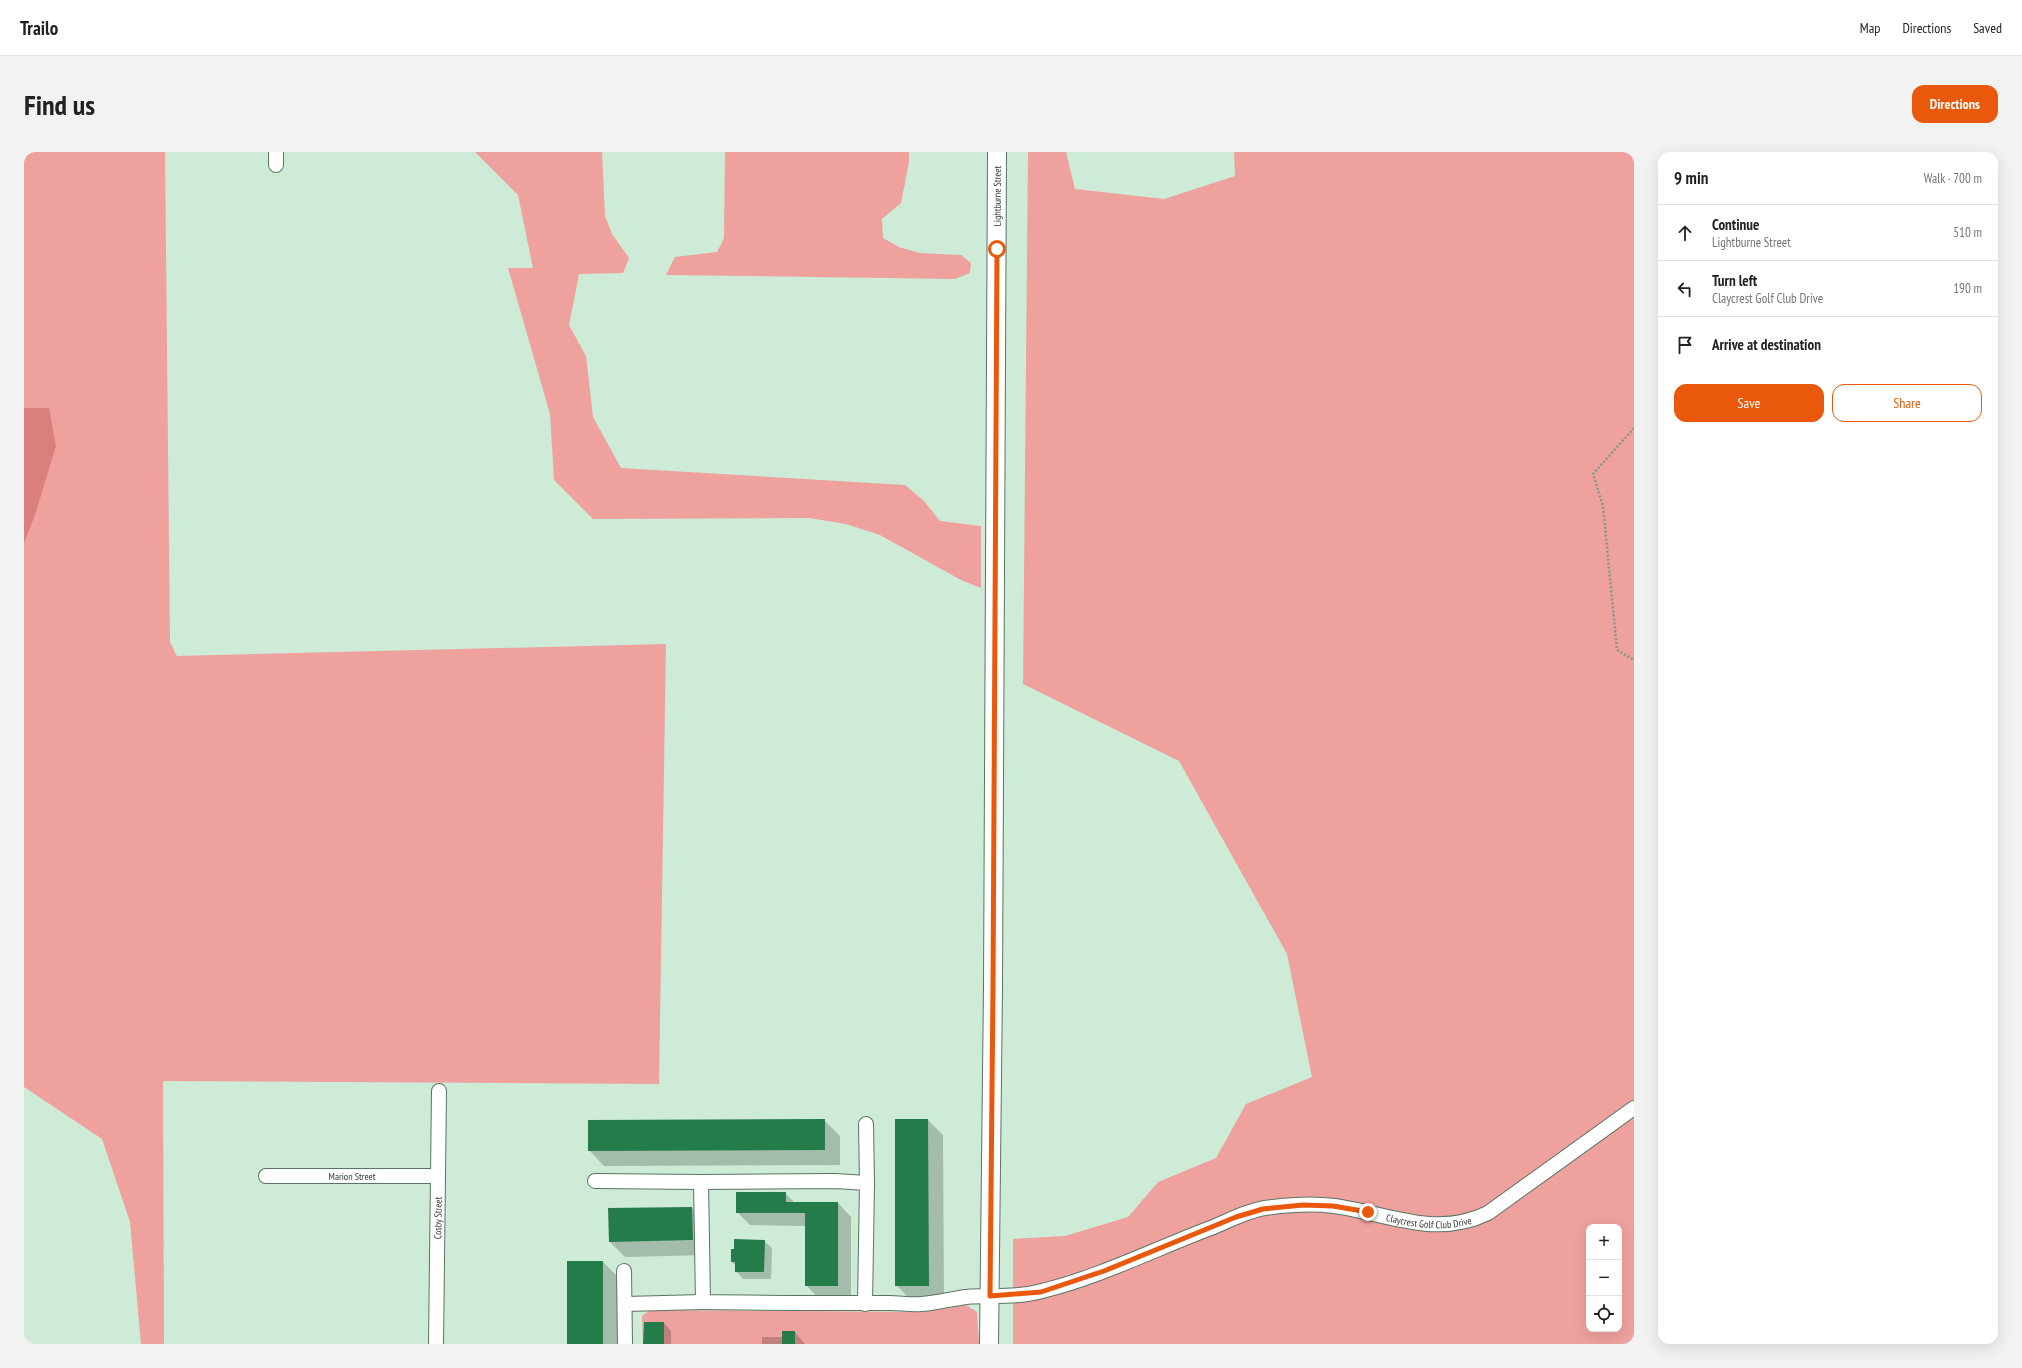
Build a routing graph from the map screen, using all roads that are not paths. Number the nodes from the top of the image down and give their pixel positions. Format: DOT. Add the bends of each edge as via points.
graph roads {
  1 [pos="997,152"];
  2 [pos="439,1091"];
  3 [pos="1634,1108"];
  4 [pos="866,1124"];
  5 [pos="266,1176"];
  6 [pos="438,1176"];
  7 [pos="595,1181"];
  8 [pos="701,1182"];
  9 [pos="867,1183"];
  10 [pos="624,1271"];
  11 [pos="990,1296"];
  12 [pos="703,1302"];
  13 [pos="625,1304"];
  14 [pos="865,1304"];
  15 [pos="436,1344"];
  16 [pos="625,1344"];
  17 [pos="990,1344"];
  1 -- 11 [label="main road, Lightburne Street"];
  2 -- 6 [label="street, Cosby Street"];
  3 -- 11 [label="street, Claycrest Golf Club Drive" via="1473,1220 1423,1224 1333,1206 1303,1205 1263,1209 1236,1217 1104,1271 1041,1292"];
  4 -- 9 [label="street"];
  5 -- 6 [label="street, Marion Street"];
  6 -- 15 [label="street, Cosby Street"];
  7 -- 8 [label="street"];
  8 -- 9 [label="street" via="835,1180"];
  8 -- 12 [label="street"];
  9 -- 14 [label="street"];
  10 -- 13 [label="street"];
  11 -- 14 [label="street, Claycrest Golf Club Drive" via="922,1304"];
  11 -- 17 [label="main road, Lightburne Street"];
  12 -- 13 [label="street, Claycrest Golf Club Drive"];
  12 -- 14 [label="street, Claycrest Golf Club Drive"];
  13 -- 16 [label="street"];
}
